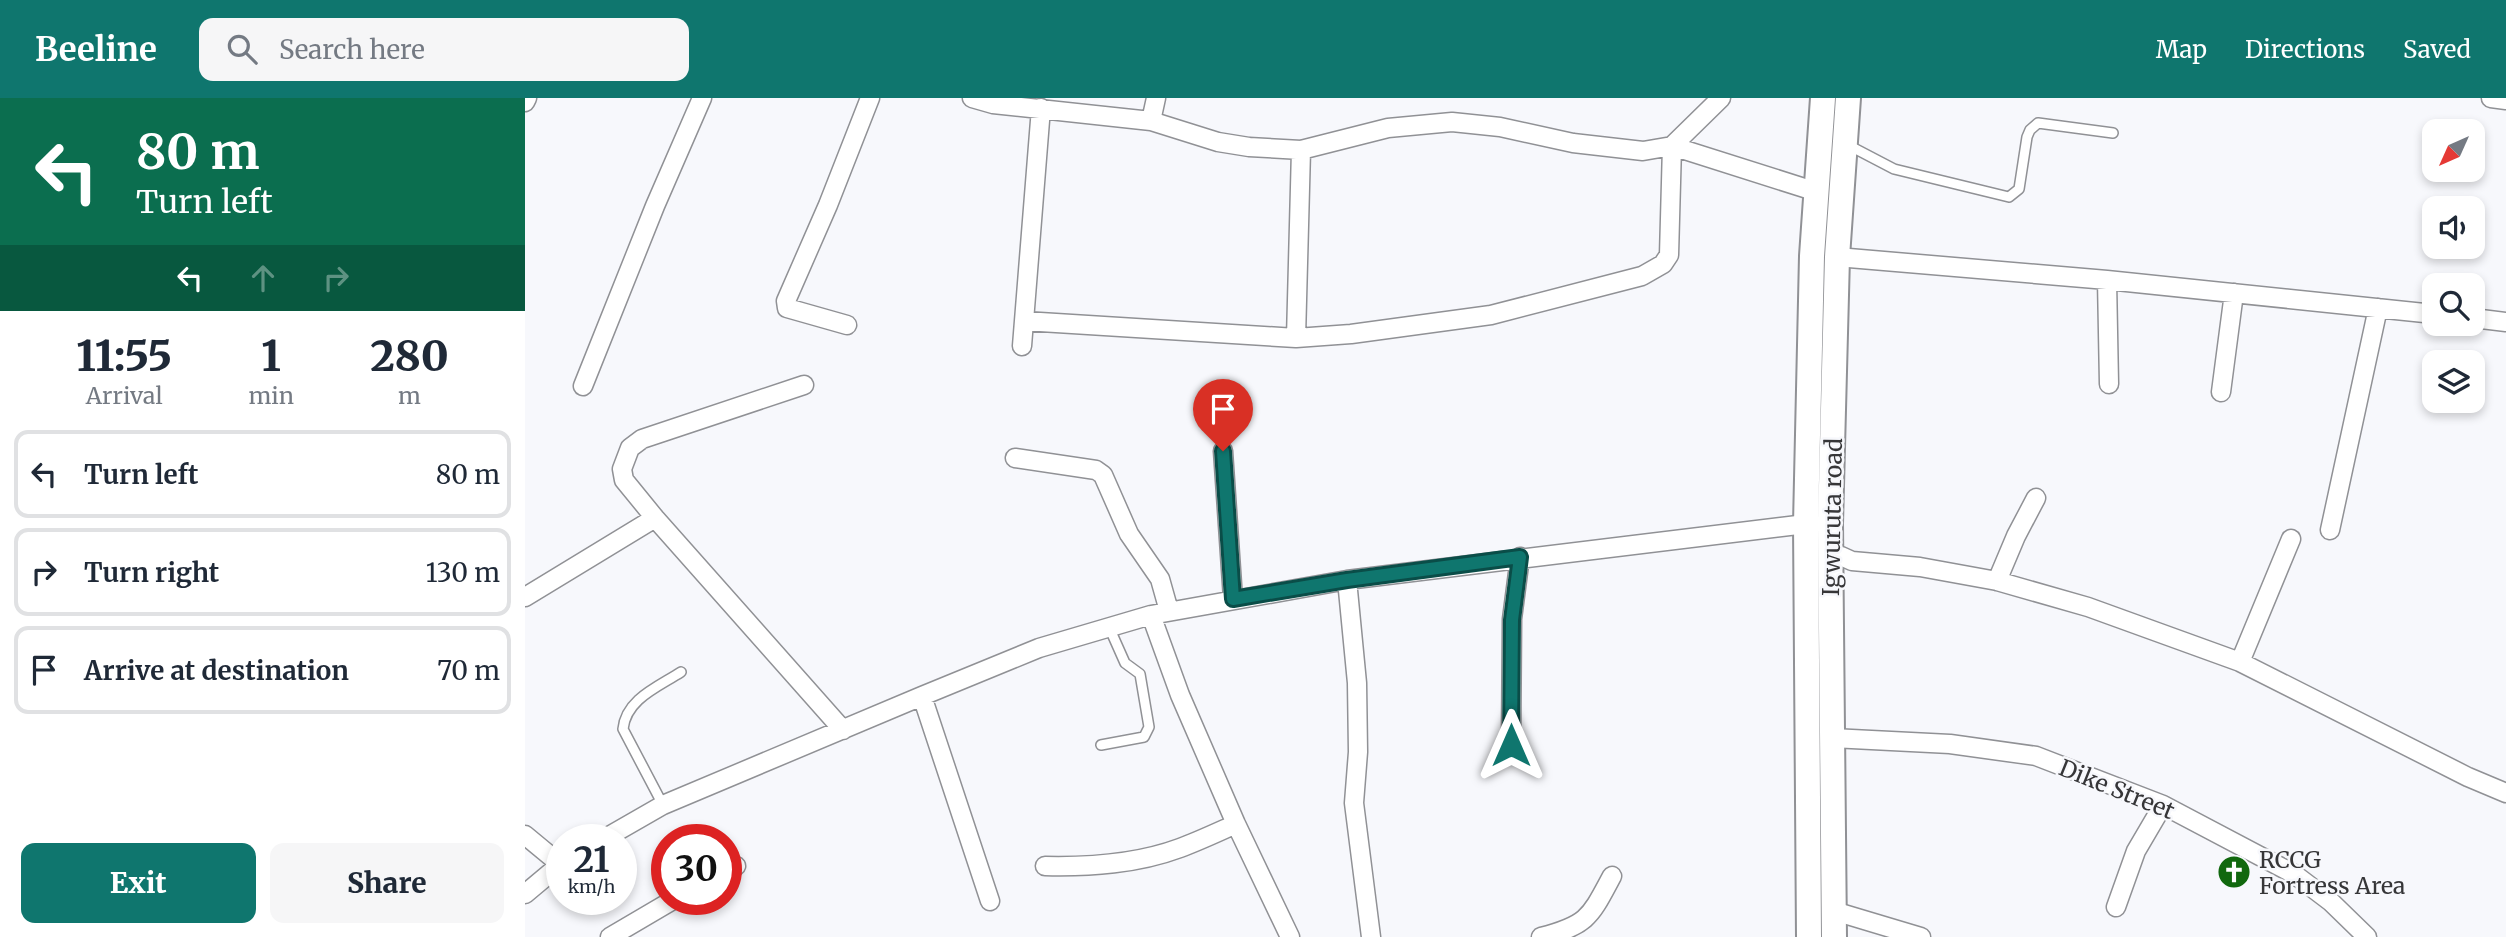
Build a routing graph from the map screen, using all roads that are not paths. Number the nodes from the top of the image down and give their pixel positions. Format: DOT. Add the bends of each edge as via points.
graph roads {
  1 [pos="702,98"];
  2 [pos="870,98"];
  3 [pos="972,98"];
  4 [pos="1156,98"];
  5 [pos="1721,98"];
  6 [pos="1823,98"];
  7 [pos="1848,98"];
  8 [pos="2491,98"];
  9 [pos="2506,100"];
  10 [pos="994,101"];
  11 [pos="1041,108"];
  12 [pos="1151,121"];
  13 [pos="2113,133"];
  14 [pos="1845,143"];
  15 [pos="1672,146"];
  16 [pos="1301,150"];
  17 [pos="1817,192"];
  18 [pos="1837,257"];
  19 [pos="2107,280"];
  20 [pos="2234,293"];
  21 [pos="2378,308"];
  22 [pos="2422,313"];
  23 [pos="2485,319"];
  24 [pos="1024,321"];
  25 [pos="2506,322"];
  26 [pos="847,325"];
  27 [pos="1296,338"];
  28 [pos="1022,346"];
  29 [pos="2109,384"];
  30 [pos="804,385"];
  31 [pos="583,386"];
  32 [pos="2221,392"];
  33 [pos="1223,451"];
  34 [pos="1015,458"];
  35 [pos="2036,498"];
  36 [pos="655,518"];
  37 [pos="1806,524"];
  38 [pos="2330,530"];
  39 [pos="2291,539"];
  40 [pos="1831,555"];
  41 [pos="1520,557"];
  42 [pos="1347,580"];
  43 [pos="1997,581"];
  44 [pos="525,597"];
  45 [pos="1233,599"];
  46 [pos="1160,613"];
  47 [pos="1109,627"];
  48 [pos="2240,662"];
  49 [pos="681,671"];
  50 [pos="922,695"];
  51 [pos="843,730"];
  52 [pos="1832,738"];
  53 [pos="1101,745"];
  54 [pos="1511,745"];
  55 [pos="2506,793"];
  56 [pos="663,805"];
  57 [pos="2163,806"];
  58 [pos="630,824"];
  59 [pos="1236,824"];
  60 [pos="525,835"];
  61 [pos="546,852"];
  62 [pos="1045,866"];
  63 [pos="546,876"];
  64 [pos="1612,876"];
  65 [pos="525,894"];
  66 [pos="990,901"];
  67 [pos="2116,907"];
  68 [pos="1834,911"];
  69 [pos="651,913"];
  70 [pos="610,937"];
  71 [pos="1290,937"];
  72 [pos="1371,937"];
  73 [pos="1541,937"];
  74 [pos="1809,937"];
  75 [pos="1834,937"];
  76 [pos="1921,937"];
  77 [pos="2367,937"];
  1 -- 31 [label="street"];
  2 -- 26 [label="street" via="786,301 787,308 795,312"];
  3 -- 10 [label="street"];
  4 -- 12 [label="street"];
  5 -- 15 [label="street"];
  6 -- 17 [label="main road, Igwuruta road"];
  7 -- 14 [label="main road, Igwuruta road"];
  8 -- 9 [label="street"];
  10 -- 11 [label="street"];
  11 -- 12 [label="street"];
  11 -- 24 [label="street"];
  12 -- 16 [label="street" via="1249,148"];
  13 -- 14 [label="lane" via="2038,123 2027,137 2019,189 2009,197 1894,169"];
  14 -- 18 [label="main road, Igwuruta road"];
  15 -- 16 [label="street" via="1643,151 1452,122 1388,128"];
  15 -- 17 [label="street"];
  15 -- 27 [label="street" via="1669,255 1642,276 1491,315"];
  16 -- 27 [label="street"];
  17 -- 37 [label="main road, Igwuruta road"];
  18 -- 19 [label="street"];
  18 -- 40 [label="main road, Igwuruta road"];
  19 -- 20 [label="street"];
  19 -- 29 [label="street"];
  20 -- 21 [label="street"];
  20 -- 32 [label="street"];
  21 -- 22 [label="street"];
  21 -- 38 [label="street"];
  23 -- 25 [label="street"];
  24 -- 27 [label="street"];
  24 -- 28 [label="street"];
  30 -- 36 [label="street" via="653,433 630,447 622,469 624,480"];
  33 -- 45 [label="street"];
  34 -- 46 [label="street" via="1096,470 1103,475 1129,534 1160,579"];
  35 -- 43 [label="street"];
  36 -- 44 [label="street"];
  36 -- 51 [label="street"];
  37 -- 41 [label="street"];
  37 -- 74 [label="main road, Igwuruta road"];
  39 -- 48 [label="street"];
  40 -- 43 [label="street"];
  40 -- 52 [label="main road, Igwuruta road"];
  41 -- 42 [label="street"];
  41 -- 54 [label="street" via="1512,620"];
  42 -- 45 [label="street"];
  42 -- 72 [label="street" via="1357,683 1354,803"];
  43 -- 48 [label="street" via="2088,607"];
  45 -- 46 [label="street"];
  46 -- 47 [label="street"];
  46 -- 59 [label="street" via="1179,695"];
  47 -- 50 [label="street" via="1039,648"];
  47 -- 53 [label="lane" via="1125,663 1140,674 1149,727 1144,737"];
  48 -- 55 [label="street"];
  49 -- 56 [label="lane" via="633,703 624,715 623,729"];
  50 -- 51 [label="street"];
  50 -- 66 [label="street"];
  51 -- 56 [label="street"];
  52 -- 57 [label="street, Dike Street" via="1950,744 2036,756"];
  52 -- 68 [label="main road, Igwuruta road"];
  56 -- 58 [label="street"];
  57 -- 67 [label="street" via="2136,851"];
  57 -- 77 [label="street, Dike Street" via="2294,874"];
  59 -- 62 [label="street" via="1179,849 1138,859"];
  59 -- 71 [label="street"];
  60 -- 61 [label="street"];
  63 -- 65 [label="street"];
  64 -- 73 [label="street" via="1586,920"];
  68 -- 75 [label="main road, Igwuruta road"];
  68 -- 76 [label="street"];
  69 -- 70 [label="street"];
}
